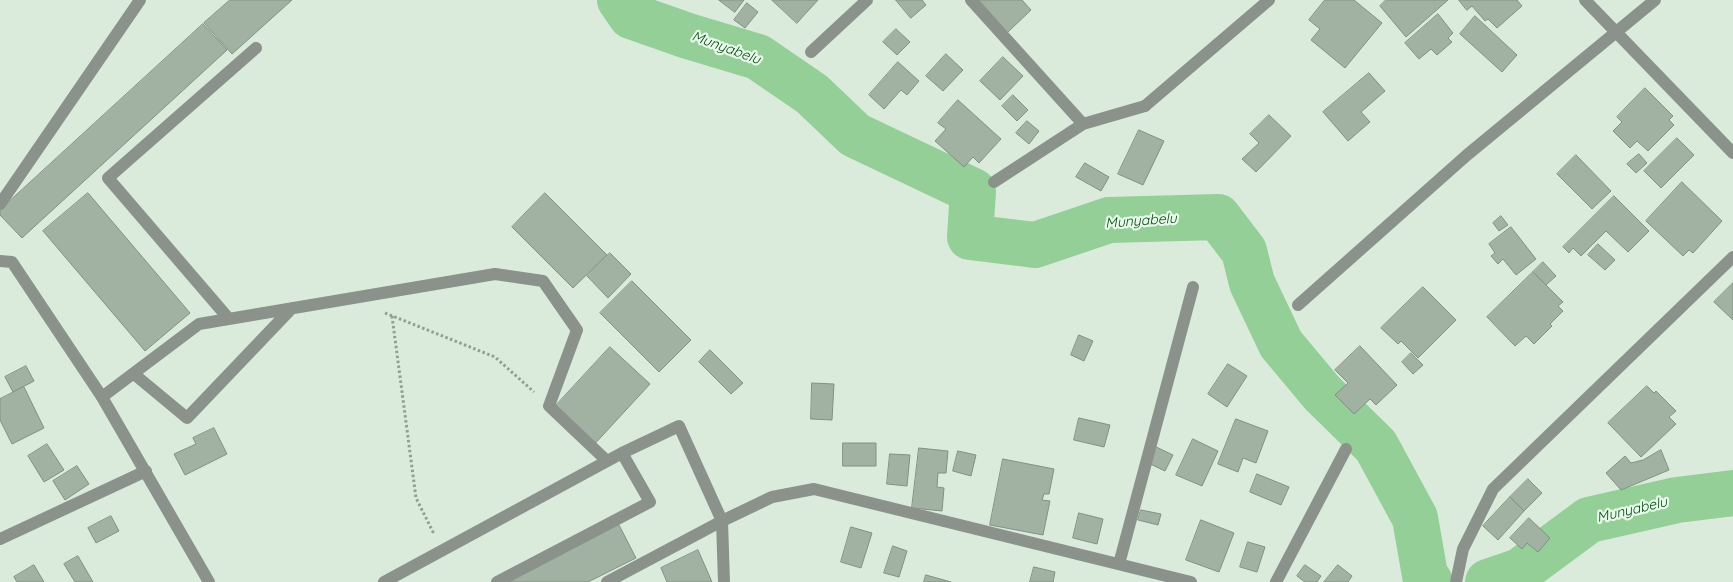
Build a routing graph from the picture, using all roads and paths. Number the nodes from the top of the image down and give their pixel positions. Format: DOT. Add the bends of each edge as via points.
graph roads {
  1 [pos="140,0"];
  2 [pos="868,0"];
  3 [pos="971,0"];
  4 [pos="1269,0"];
  5 [pos="1586,0"];
  6 [pos="1655,0"];
  7 [pos="1616,33"];
  8 [pos="256,48"];
  9 [pos="810,52"];
  10 [pos="1083,124"];
  11 [pos="1733,153"];
  12 [pos="994,182"];
  13 [pos="0,204"];
  14 [pos="1733,257"];
  15 [pos="0,261"];
  16 [pos="1193,287"];
  17 [pos="1298,305"];
  18 [pos="292,308"];
  19 [pos="383,312"];
  20 [pos="392,316"];
  21 [pos="230,319"];
  22 [pos="134,374"];
  23 [pos="102,397"];
  24 [pos="549,406"];
  25 [pos="1346,450"];
  26 [pos="622,453"];
  27 [pos="607,461"];
  28 [pos="146,471"];
  29 [pos="722,520"];
  30 [pos="0,539"];
  31 [pos="442,551"];
  32 [pos="1119,564"];
  33 [pos="407,577"];
  34 [pos="210,582"];
  35 [pos="384,582"];
  36 [pos="497,582"];
  37 [pos="607,582"];
  38 [pos="724,582"];
  39 [pos="1191,582"];
  40 [pos="1276,582"];
  41 [pos="1456,582"];
  1 -- 13 [label="street"];
  2 -- 9 [label="street"];
  3 -- 10 [label="street"];
  4 -- 10 [label="street" via="1145,106"];
  5 -- 7 [label="street"];
  6 -- 7 [label="street"];
  7 -- 11 [label="street"];
  7 -- 17 [label="street" via="1467,155"];
  8 -- 21 [label="street" via="108,178"];
  10 -- 12 [label="street"];
  14 -- 41 [label="street" via="1493,489 1463,549"];
  15 -- 23 [label="street" via="12,262"];
  16 -- 32 [label="street"];
  18 -- 21 [label="street"];
  18 -- 22 [label="street" via="187,418"];
  18 -- 24 [label="street" via="495,274 543,281 577,330"];
  19 -- 20 [label="path"];
  20 -- 24 [label="path" via="495,357"];
  20 -- 31 [label="path" via="416,498"];
  21 -- 22 [label="street" via="199,324"];
  22 -- 23 [label="street"];
  23 -- 28 [label="street"];
  24 -- 27 [label="street"];
  25 -- 40 [label="street"];
  26 -- 27 [label="street"];
  26 -- 29 [label="street" via="678,426"];
  26 -- 36 [label="street" via="650,502"];
  27 -- 31 [label="street"];
  28 -- 30 [label="street"];
  28 -- 34 [label="street"];
  29 -- 32 [label="street" via="772,497 814,489"];
  29 -- 37 [label="street"];
  29 -- 38 [label="street"];
  31 -- 33 [label="street"];
  32 -- 39 [label="street"];
  33 -- 35 [label="street"];
}
